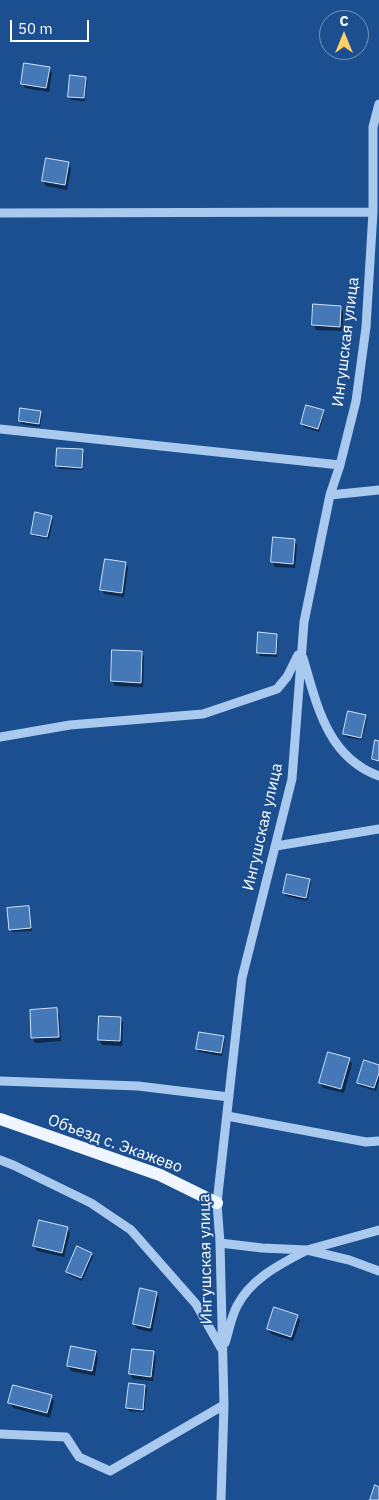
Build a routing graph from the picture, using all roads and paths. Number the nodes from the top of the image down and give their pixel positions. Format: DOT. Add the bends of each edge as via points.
graph roads {
  1 [pos="379,104"];
  2 [pos="373,212"];
  3 [pos="0,213"];
  4 [pos="0,429"];
  5 [pos="340,465"];
  6 [pos="379,490"];
  7 [pos="330,495"];
  8 [pos="301,650"];
  9 [pos="0,736"];
  10 [pos="379,776"];
  11 [pos="379,829"];
  12 [pos="276,846"];
  13 [pos="0,1081"];
  14 [pos="229,1098"];
  15 [pos="227,1116"];
  16 [pos="0,1119"];
  17 [pos="379,1141"];
  18 [pos="0,1160"];
  19 [pos="217,1203"];
  20 [pos="379,1230"];
  21 [pos="220,1243"];
  22 [pos="307,1250"];
  23 [pos="379,1271"];
  24 [pos="222,1350"];
  25 [pos="224,1406"];
  26 [pos="0,1434"];
  27 [pos="221,1500"];
  1 -- 2 [label="street, Ингушская улица" via="373,127"];
  2 -- 3 [label="street"];
  2 -- 5 [label="street, Ингушская улица" via="366,327 356,401"];
  4 -- 5 [label="street"];
  5 -- 7 [label="street, Ингушская улица"];
  6 -- 7 [label="street"];
  7 -- 8 [label="street, Ингушская улица"];
  8 -- 9 [label="street" via="277,689 203,714 70,725"];
  8 -- 10 [label="street" via="317,704 337,745 360,768"];
  8 -- 12 [label="street, Ингушская улица" via="292,779"];
  11 -- 12 [label="street"];
  12 -- 14 [label="street, Ингушская улица" via="242,978"];
  13 -- 14 [label="street" via="138,1086"];
  14 -- 15 [label="street, Ингушская улица"];
  15 -- 17 [label="street" via="366,1142"];
  15 -- 19 [label="street, Ингушская улица"];
  16 -- 19 [label="main road, Объезд с. Экажево" via="160,1175"];
  18 -- 24 [label="street" via="91,1203 131,1230 196,1304"];
  19 -- 21 [label="street, Ингушская улица"];
  20 -- 22 [label="street"];
  21 -- 22 [label="street"];
  21 -- 24 [label="street, Ингушская улица"];
  22 -- 23 [label="street"];
  22 -- 24 [label="street" via="277,1266 247,1291 237,1306"];
  24 -- 25 [label="street, Ингушская улица"];
  25 -- 26 [label="street" via="110,1471 80,1457 66,1437"];
  25 -- 27 [label="street, Ингушская улица"];
}
